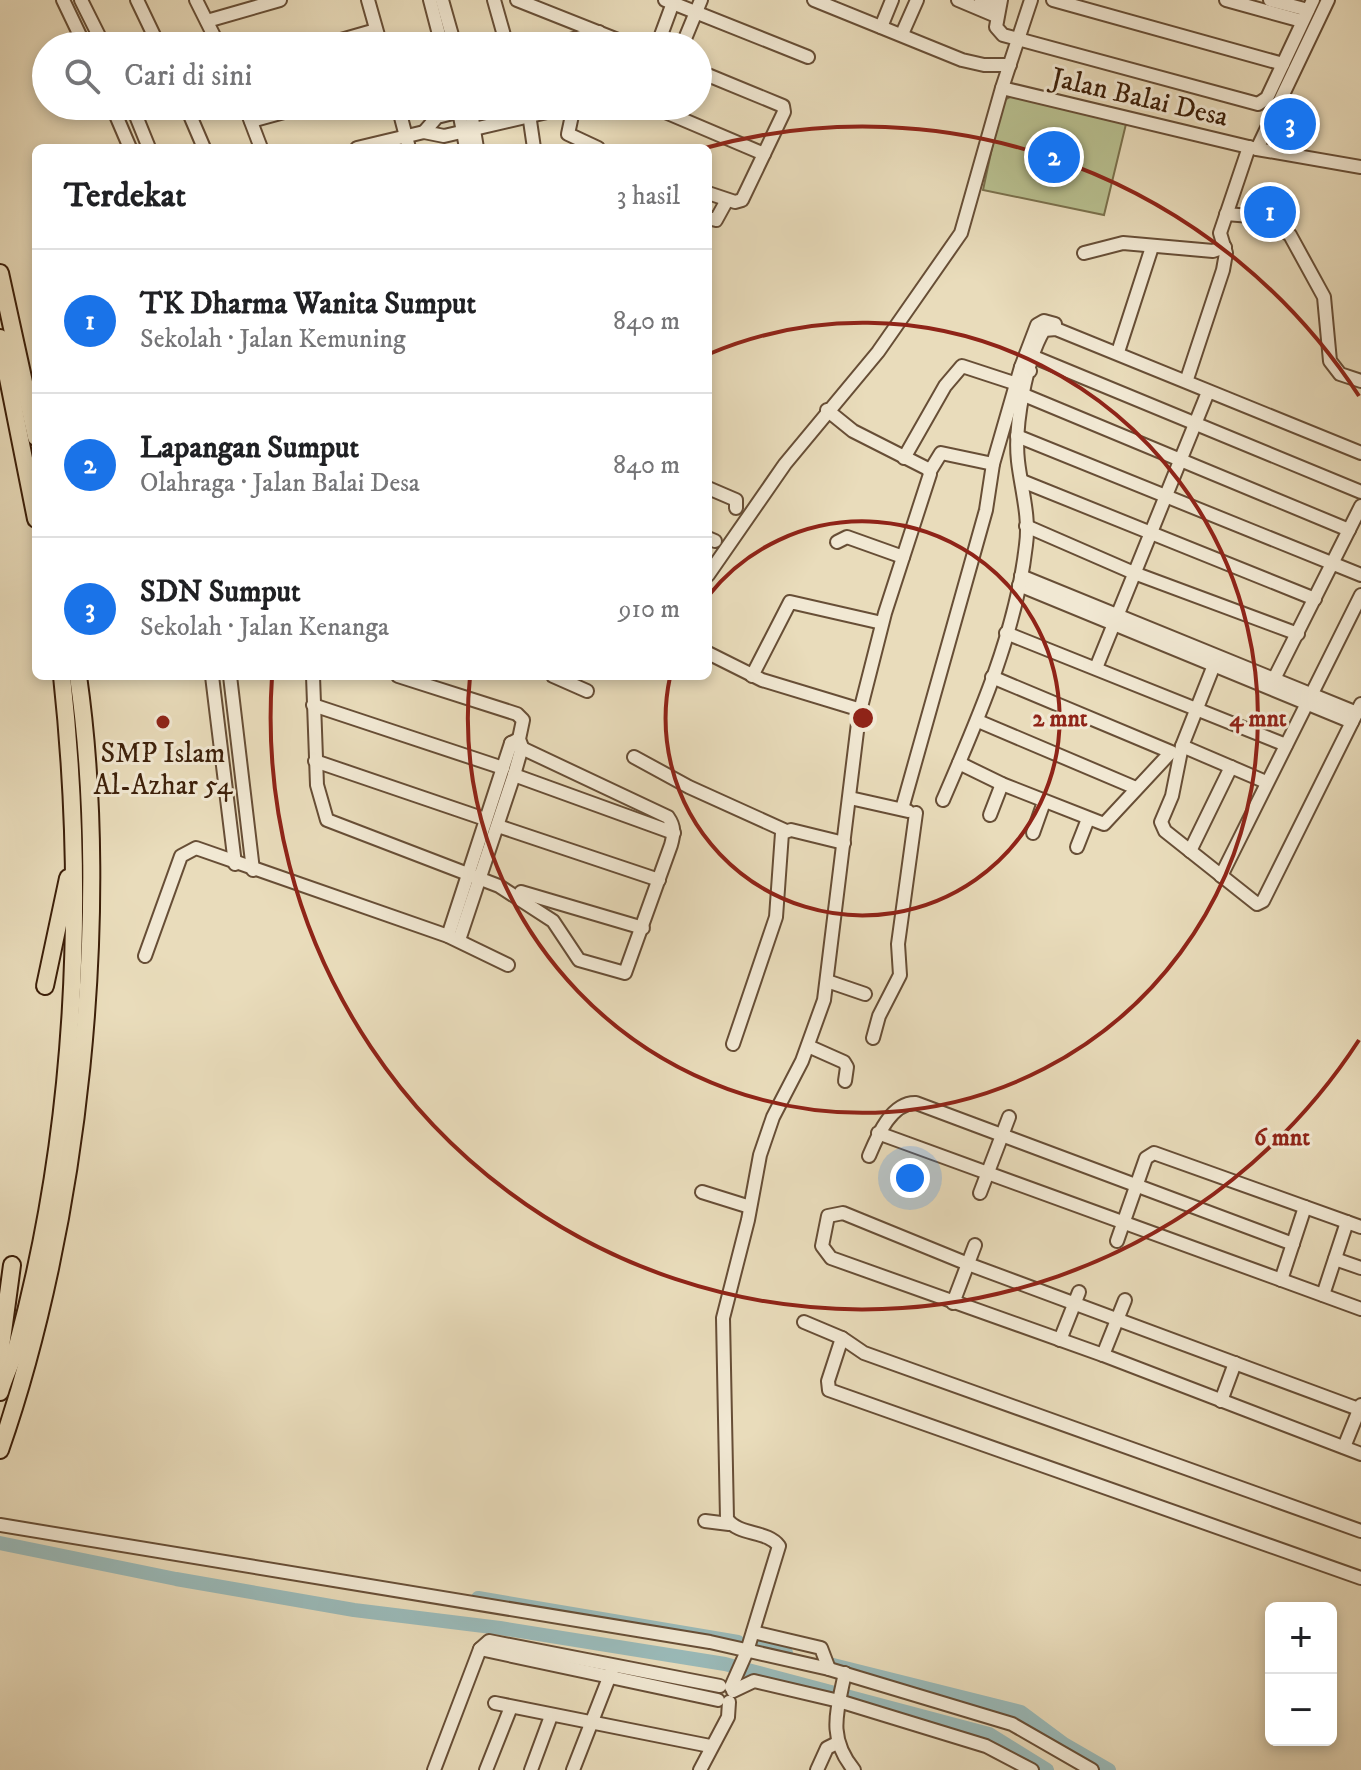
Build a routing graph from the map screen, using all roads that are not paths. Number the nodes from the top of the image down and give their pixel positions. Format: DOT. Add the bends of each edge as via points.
graph roads {
  1 [pos="63,0"];
  2 [pos="81,0"];
  3 [pos="137,0"];
  4 [pos="196,0"];
  5 [pos="280,0"];
  6 [pos="368,0"];
  7 [pos="430,0"];
  8 [pos="442,0"];
  9 [pos="494,0"];
  10 [pos="517,0"];
  11 [pos="814,0"];
  12 [pos="892,0"];
  13 [pos="917,0"];
  14 [pos="958,0"];
  15 [pos="981,0"];
  16 [pos="1031,0"];
  17 [pos="1053,0"];
  18 [pos="1226,0"];
  19 [pos="1270,0"];
  20 [pos="1328,0"];
  21 [pos="671,1"];
  22 [pos="699,6"];
  23 [pos="998,8"];
  24 [pos="1307,10"];
  25 [pos="88,14"];
  26 [pos="207,21"];
  27 [pos="74,22"];
  28 [pos="881,27"];
  29 [pos="376,30"];
  30 [pos="79,32"];
  31 [pos="97,32"];
  32 [pos="152,32"];
  33 [pos="212,32"];
  34 [pos="369,32"];
  35 [pos="438,32"];
  36 [pos="451,32"];
  37 [pos="503,32"];
  38 [pos="599,32"];
  39 [pos="661,32"];
  40 [pos="688,32"];
  41 [pos="902,34"];
  42 [pos="1018,41"];
  43 [pos="808,57"];
  44 [pos="1283,64"];
  45 [pos="1010,65"];
  46 [pos="712,77"];
  47 [pos="1002,88"];
  48 [pos="118,120"];
  49 [pos="138,120"];
  50 [pos="192,120"];
  51 [pos="255,120"];
  52 [pos="402,120"];
  53 [pos="433,120"];
  54 [pos="468,120"];
  55 [pos="506,120"];
  56 [pos="530,120"];
  57 [pos="570,120"];
  58 [pos="685,120"];
  59 [pos="251,121"];
  60 [pos="468,130"];
  61 [pos="424,132"];
  62 [pos="407,141"];
  63 [pos="128,144"];
  64 [pos="147,144"];
  65 [pos="202,144"];
  66 [pos="260,144"];
  67 [pos="386,144"];
  68 [pos="466,144"];
  69 [pos="475,144"];
  70 [pos="533,144"];
  71 [pos="589,144"];
  72 [pos="1253,148"];
  73 [pos="764,154"];
  74 [pos="1361,167"];
  75 [pos="727,200"];
  76 [pos="712,208"];
  77 [pos="712,212"];
  78 [pos="1226,214"];
  79 [pos="1152,247"];
  80 [pos="1225,247"];
  81 [pos="1084,253"];
  82 [pos="0,273"];
  83 [pos="0,338"];
  84 [pos="1119,349"];
  85 [pos="1034,357"];
  86 [pos="1025,369"];
  87 [pos="1188,376"];
  88 [pos="1361,381"];
  89 [pos="1017,384"];
  90 [pos="1208,392"];
  91 [pos="1024,395"];
  92 [pos="827,410"];
  93 [pos="32,419"];
  94 [pos="1195,423"];
  95 [pos="1017,436"];
  96 [pos="1361,445"];
  97 [pos="1361,453"];
  98 [pos="904,458"];
  99 [pos="1181,459"];
  100 [pos="993,464"];
  101 [pos="930,471"];
  102 [pos="1022,481"];
  103 [pos="712,490"];
  104 [pos="1361,492"];
  105 [pos="1166,495"];
  106 [pos="32,499"];
  107 [pos="1361,506"];
  108 [pos="736,508"];
  109 [pos="1026,526"];
  110 [pos="1349,530"];
  111 [pos="1152,531"];
  112 [pos="837,542"];
  113 [pos="903,557"];
  114 [pos="1334,564"];
  115 [pos="712,569"];
  116 [pos="1134,573"];
  117 [pos="1361,575"];
  118 [pos="1020,581"];
  119 [pos="1361,595"];
  120 [pos="1315,599"];
  121 [pos="1117,619"];
  122 [pos="882,623"];
  123 [pos="1006,633"];
  124 [pos="1298,634"];
  125 [pos="1188,649"];
  126 [pos="712,655"];
  127 [pos="1214,665"];
  128 [pos="1096,668"];
  129 [pos="752,676"];
  130 [pos="992,677"];
  131 [pos="1275,677"];
  132 [pos="62,680"];
  133 [pos="78,680"];
  134 [pos="212,680"];
  135 [pos="230,680"];
  136 [pos="313,680"];
  137 [pos="410,680"];
  138 [pos="562,680"];
  139 [pos="587,691"];
  140 [pos="1308,698"];
  141 [pos="313,705"];
  142 [pos="1197,708"];
  143 [pos="861,710"];
  144 [pos="1357,713"];
  145 [pos="978,721"];
  146 [pos="517,743"];
  147 [pos="1286,745"];
  148 [pos="1178,751"];
  149 [pos="634,757"];
  150 [pos="315,761"];
  151 [pos="959,763"];
  152 [pos="1231,767"];
  153 [pos="508,772"];
  154 [pos="1266,782"];
  155 [pos="1002,784"];
  156 [pos="1136,788"];
  157 [pos="494,792"];
  158 [pos="507,797"];
  159 [pos="850,798"];
  160 [pos="943,800"];
  161 [pos="1044,802"];
  162 [pos="902,809"];
  163 [pos="990,815"];
  164 [pos="485,819"];
  165 [pos="1088,819"];
  166 [pos="498,826"];
  167 [pos="784,830"];
  168 [pos="674,833"];
  169 [pos="1033,833"];
  170 [pos="844,843"];
  171 [pos="1077,847"];
  172 [pos="1190,851"];
  173 [pos="74,861"];
  174 [pos="235,864"];
  175 [pos="253,870"];
  176 [pos="474,875"];
  177 [pos="1221,876"];
  178 [pos="659,880"];
  179 [pos="499,886"];
  180 [pos="643,928"];
  181 [pos="453,938"];
  182 [pos="145,956"];
  183 [pos="508,965"];
  184 [pos="827,981"];
  185 [pos="45,986"];
  186 [pos="865,994"];
  187 [pos="873,1038"];
  188 [pos="733,1044"];
  189 [pos="808,1046"];
  190 [pos="845,1081"];
  191 [pos="1009,1117"];
  192 [pos="878,1133"];
  193 [pos="1002,1136"];
  194 [pos="869,1156"];
  195 [pos="987,1175"];
  196 [pos="1137,1186"];
  197 [pos="702,1192"];
  198 [pos="980,1193"];
  199 [pos="750,1207"];
  200 [pos="1305,1207"];
  201 [pos="1347,1222"];
  202 [pos="1123,1223"];
  203 [pos="1361,1227"];
  204 [pos="1117,1241"];
  205 [pos="1293,1244"];
  206 [pos="975,1245"];
  207 [pos="1335,1259"];
  208 [pos="968,1264"];
  209 [pos="12,1265"];
  210 [pos="1361,1268"];
  211 [pos="1281,1280"];
  212 [pos="1323,1295"];
  213 [pos="1077,1298"];
  214 [pos="1125,1300"];
  215 [pos="953,1303"];
  216 [pos="1361,1309"];
  217 [pos="1118,1318"];
  218 [pos="804,1322"];
  219 [pos="842,1338"];
  220 [pos="1060,1340"];
  221 [pos="1103,1355"];
  222 [pos="1235,1363"];
  223 [pos="1,1389"];
  224 [pos="1221,1401"];
  225 [pos="1360,1408"];
  226 [pos="1344,1447"];
  227 [pos="0,1450"];
  228 [pos="1361,1454"];
  229 [pos="705,1521"];
  230 [pos="729,1524"];
  231 [pos="0,1525"];
  232 [pos="1361,1531"];
  233 [pos="1361,1578"];
  234 [pos="753,1632"];
  235 [pos="745,1655"];
  236 [pos="828,1665"];
  237 [pos="611,1672"];
  238 [pos="844,1678"];
  239 [pos="726,1693"];
  240 [pos="839,1698"];
  241 [pos="495,1703"];
  242 [pos="511,1707"];
  243 [pos="551,1716"];
  244 [pos="590,1724"];
  245 [pos="837,1743"];
  246 [pos="710,1746"];
  247 [pos="577,1769"];
  248 [pos="434,1770"];
  249 [pos="486,1770"];
  250 [pos="531,1770"];
  251 [pos="700,1770"];
  252 [pos="817,1770"];
  253 [pos="854,1770"];
  254 [pos="1032,1770"];
  255 [pos="1092,1770"];
  1 -- 27 [label="street"];
  2 -- 25 [label="street"];
  3 -- 32 [label="street"];
  4 -- 26 [label="street"];
  5 -- 26 [label="street"];
  6 -- 29 [label="street"];
  7 -- 35 [label="street"];
  8 -- 36 [label="street"];
  9 -- 37 [label="street"];
  10 -- 38 [label="street"];
  11 -- 28 [label="street"];
  12 -- 28 [label="street"];
  13 -- 41 [label="street"];
  14 -- 23 [label="street"];
  15 -- 23 [label="street"];
  16 -- 42 [label="street"];
  17 -- 44 [label="street"];
  18 -- 24 [label="street"];
  19 -- 24 [label="street"];
  20 -- 72 [label="street"];
  21 -- 22 [label="street"];
  21 -- 39 [label="street"];
  22 -- 40 [label="street"];
  22 -- 43 [label="street"];
  23 -- 42 [label="street" via="998,32"];
  24 -- 44 [label="street"];
  25 -- 27 [label="street"];
  25 -- 31 [label="street"];
  26 -- 33 [label="street"];
  27 -- 30 [label="street"];
  28 -- 41 [label="street"];
  29 -- 34 [label="street"];
  41 -- 45 [label="street" via="973,63"];
  42 -- 44 [label="street" via="1252,104 1267,98"];
  42 -- 45 [label="street"];
  45 -- 47 [label="street"];
  46 -- 73 [label="street" via="783,106"];
  47 -- 72 [label="street, Jalan Balai Desa"];
  47 -- 92 [label="street" via="961,233 878,352"];
  48 -- 63 [label="street"];
  49 -- 64 [label="street"];
  50 -- 65 [label="street"];
  51 -- 59 [label="street"];
  52 -- 62 [label="street"];
  53 -- 61 [label="street"];
  54 -- 60 [label="street"];
  55 -- 60 [label="street"];
  56 -- 70 [label="street"];
  57 -- 71 [label="street" via="568,134"];
  58 -- 73 [label="street"];
  59 -- 66 [label="street"];
  60 -- 61 [label="street" via="444,136"];
  60 -- 68 [label="street"];
  60 -- 69 [label="street"];
  61 -- 62 [label="street"];
  62 -- 67 [label="street"];
  72 -- 74 [label="street, Jalan Balai Desa"];
  72 -- 78 [label="street"];
  73 -- 75 [label="street" via="745,198"];
  75 -- 76 [label="street"];
  75 -- 77 [label="street" via="720,216"];
  78 -- 80 [label="street" via="1220,233"];
  78 -- 88 [label="street" via="1263,217 1290,235 1324,297 1330,361 1340,374"];
  79 -- 80 [label="street"];
  79 -- 81 [label="street" via="1123,243"];
  79 -- 84 [label="street"];
  80 -- 87 [label="street" via="1223,270"];
  82 -- 93 [label="highway"];
  83 -- 106 [label="highway"];
  84 -- 86 [label="street" via="1044,321 1037,325"];
  84 -- 87 [label="street"];
  85 -- 86 [label="street"];
  85 -- 90 [label="street" via="1041,335 1052,328"];
  85 -- 94 [label="street"];
  86 -- 89 [label="street"];
  86 -- 91 [label="street"];
  87 -- 96 [label="street"];
  89 -- 98 [label="street" via="962,366"];
  89 -- 100 [label="street"];
  90 -- 94 [label="street"];
  90 -- 97 [label="street"];
  91 -- 95 [label="street"];
  91 -- 99 [label="street"];
  92 -- 98 [label="street" via="853,431"];
  92 -- 115 [label="street"];
  94 -- 99 [label="street"];
  94 -- 104 [label="street"];
  95 -- 102 [label="street"];
  95 -- 105 [label="street"];
  98 -- 101 [label="street"];
  99 -- 105 [label="street"];
  99 -- 110 [label="street"];
  100 -- 101 [label="street" via="941,453"];
  100 -- 162 [label="street" via="986,510"];
  101 -- 113 [label="street"];
  102 -- 109 [label="street"];
  102 -- 111 [label="street"];
  103 -- 108 [label="street" via="736,500"];
  105 -- 111 [label="street"];
  105 -- 114 [label="street"];
  107 -- 110 [label="street"];
  109 -- 116 [label="street"];
  109 -- 118 [label="street"];
  110 -- 114 [label="street"];
  111 -- 116 [label="street"];
  111 -- 120 [label="street"];
  112 -- 113 [label="street" via="847,537"];
  113 -- 122 [label="street"];
  114 -- 117 [label="street"];
  114 -- 120 [label="street"];
  116 -- 121 [label="street"];
  116 -- 124 [label="street"];
  118 -- 121 [label="street"];
  118 -- 123 [label="street"];
  119 -- 140 [label="street"];
  120 -- 124 [label="street"];
  121 -- 125 [label="street"];
  121 -- 128 [label="street"];
  122 -- 129 [label="street" via="790,602"];
  122 -- 143 [label="street"];
  123 -- 128 [label="street"];
  123 -- 130 [label="street"];
  124 -- 131 [label="street"];
  125 -- 127 [label="street"];
  125 -- 131 [label="street"];
  126 -- 129 [label="street"];
  127 -- 140 [label="street"];
  127 -- 142 [label="street"];
  128 -- 142 [label="street"];
  129 -- 143 [label="street"];
  130 -- 145 [label="street"];
  130 -- 148 [label="street"];
  131 -- 140 [label="street"];
  132 -- 173 [label="highway"];
  133 -- 227 [label="highway" via="90,908 77,1096 47,1278"];
  134 -- 174 [label="street"];
  135 -- 175 [label="street"];
  136 -- 141 [label="street"];
  137 -- 146 [label="street" via="521,716"];
  138 -- 139 [label="street"];
  140 -- 144 [label="street"];
  140 -- 147 [label="street"];
  141 -- 150 [label="street"];
  141 -- 153 [label="street"];
  142 -- 147 [label="street"];
  142 -- 148 [label="street"];
  143 -- 159 [label="street"];
  144 -- 177 [label="street" via="1263,901 1252,902"];
  145 -- 151 [label="street"];
  145 -- 156 [label="street"];
  146 -- 153 [label="street"];
  146 -- 168 [label="street" via="668,817"];
  147 -- 154 [label="street"];
  148 -- 152 [label="street"];
  148 -- 156 [label="street"];
  148 -- 172 [label="street" via="1172,796 1161,822"];
  149 -- 167 [label="street"];
  150 -- 164 [label="street"];
  150 -- 176 [label="street" via="320,807 327,820"];
  151 -- 155 [label="street"];
  151 -- 160 [label="street"];
  152 -- 154 [label="street"];
  152 -- 172 [label="street"];
  153 -- 157 [label="street"];
  153 -- 158 [label="street"];
  153 -- 168 [label="street"];
  154 -- 177 [label="street"];
  155 -- 161 [label="street"];
  155 -- 163 [label="street"];
  156 -- 165 [label="street" via="1109,822"];
  157 -- 158 [label="street"];
  157 -- 164 [label="street"];
  158 -- 166 [label="street"];
  159 -- 162 [label="street"];
  159 -- 170 [label="street"];
  161 -- 165 [label="street"];
  161 -- 169 [label="street"];
  162 -- 187 [label="street" via="920,814 897,951 900,975"];
  164 -- 176 [label="street"];
  165 -- 171 [label="street"];
  166 -- 176 [label="street"];
  166 -- 178 [label="street"];
  167 -- 170 [label="street"];
  167 -- 188 [label="street" via="776,917"];
  168 -- 178 [label="street"];
  170 -- 184 [label="street"];
  172 -- 177 [label="street"];
  173 -- 185 [label="highway"];
  173 -- 223 [label="highway" via="65,1083 34,1272"];
  174 -- 175 [label="street"];
  174 -- 182 [label="street" via="196,848 183,853"];
  175 -- 181 [label="street"];
  176 -- 179 [label="street"];
  176 -- 181 [label="street"];
  178 -- 180 [label="street"];
  179 -- 180 [label="street"];
  179 -- 180 [label="street" via="553,921 579,960 621,974 628,972"];
  181 -- 183 [label="street"];
  184 -- 186 [label="street"];
  184 -- 189 [label="street"];
  189 -- 190 [label="street" via="844,1062"];
  189 -- 199 [label="street" via="764,1142"];
  191 -- 193 [label="street"];
  192 -- 193 [label="street" via="912,1103"];
  192 -- 194 [label="street"];
  192 -- 195 [label="street"];
  193 -- 195 [label="street"];
  193 -- 196 [label="street"];
  195 -- 198 [label="street"];
  195 -- 202 [label="street"];
  196 -- 200 [label="street" via="1146,1158 1154,1153"];
  196 -- 202 [label="street"];
  196 -- 205 [label="street"];
  197 -- 199 [label="street"];
  199 -- 230 [label="street" via="722,1331"];
  200 -- 201 [label="street"];
  200 -- 205 [label="street"];
  201 -- 203 [label="street"];
  201 -- 207 [label="street"];
  202 -- 204 [label="street"];
  202 -- 211 [label="street"];
  205 -- 211 [label="street"];
  206 -- 208 [label="street"];
  207 -- 210 [label="street"];
  207 -- 212 [label="street"];
  208 -- 213 [label="street"];
  208 -- 215 [label="street"];
  208 -- 215 [label="street" via="843,1213 828,1216 822,1246 826,1255"];
  209 -- 223 [label="highway"];
  211 -- 212 [label="street"];
  212 -- 216 [label="street"];
  213 -- 217 [label="street"];
  213 -- 220 [label="street"];
  214 -- 217 [label="street"];
  215 -- 220 [label="street"];
  217 -- 221 [label="street"];
  217 -- 222 [label="street"];
  218 -- 219 [label="street"];
  219 -- 232 [label="street" via="864,1353"];
  219 -- 233 [label="street" via="829,1390"];
  220 -- 221 [label="street"];
  221 -- 224 [label="street"];
  222 -- 224 [label="street"];
  222 -- 225 [label="street"];
  224 -- 226 [label="street"];
  225 -- 226 [label="street"];
  226 -- 228 [label="street"];
  229 -- 230 [label="street"];
  230 -- 234 [label="street" via="779,1546"];
  231 -- 235 [label="street"];
  234 -- 235 [label="street"];
  234 -- 236 [label="street" via="814,1645 824,1650"];
  235 -- 236 [label="street"];
  235 -- 239 [label="street"];
  236 -- 238 [label="street"];
  237 -- 239 [label="street"];
  237 -- 244 [label="street"];
  237 -- 248 [label="street" via="494,1641 480,1649"];
  238 -- 240 [label="street"];
  238 -- 255 [label="street" via="1012,1724"];
  239 -- 240 [label="street" via="754,1681"];
  239 -- 246 [label="street" via="728,1717"];
  240 -- 245 [label="street"];
  240 -- 254 [label="street" via="986,1746"];
  241 -- 242 [label="street"];
  242 -- 243 [label="street"];
  242 -- 249 [label="street"];
  243 -- 244 [label="street"];
  243 -- 250 [label="street"];
  244 -- 246 [label="street"];
  244 -- 247 [label="street"];
  245 -- 252 [label="street" via="827,1748"];
  245 -- 253 [label="street"];
  246 -- 251 [label="street"];
}
